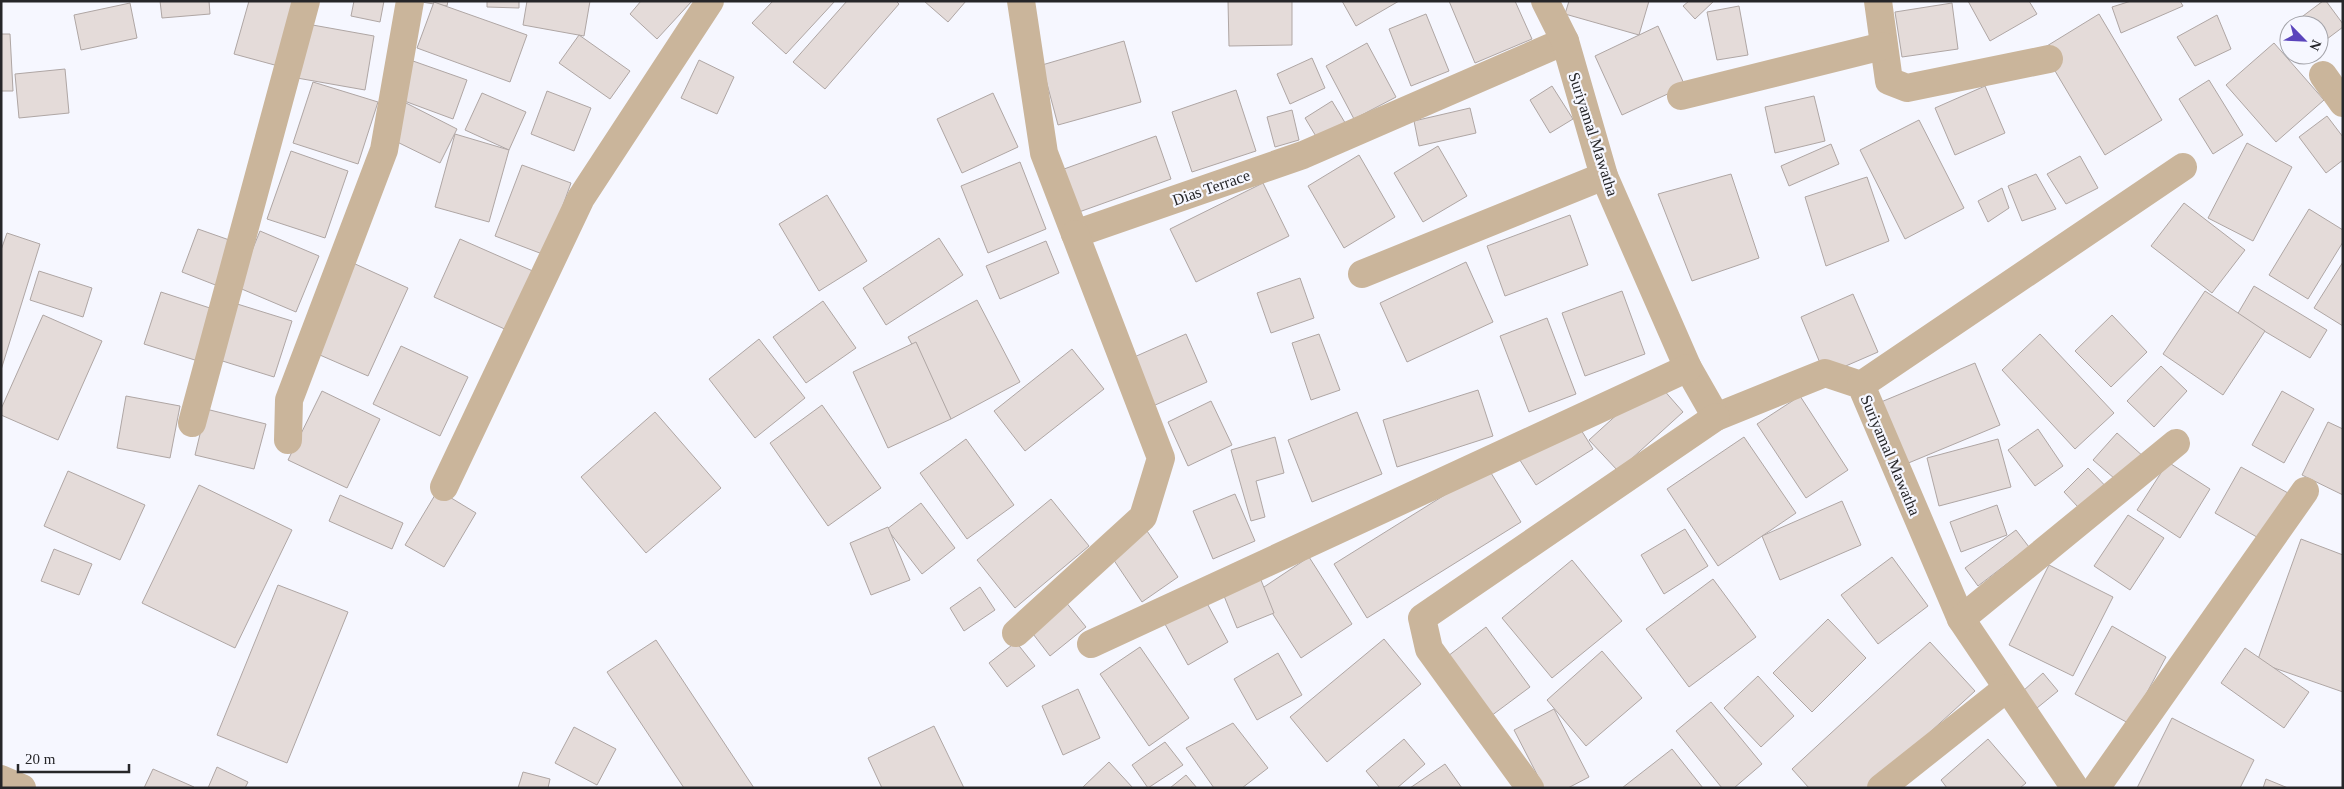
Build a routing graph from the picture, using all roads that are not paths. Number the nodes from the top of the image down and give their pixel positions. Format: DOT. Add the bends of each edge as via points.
graph roads {
  1 [pos="306,1"];
  2 [pos="410,1"];
  3 [pos="710,1"];
  4 [pos="1021,1"];
  5 [pos="1546,1"];
  6 [pos="1878,1"];
  7 [pos="1564,41"];
  8 [pos="1884,46"];
  9 [pos="2049,59"];
  10 [pos="2323,75"];
  11 [pos="1681,96"];
  12 [pos="2343,103"];
  13 [pos="2183,167"];
  14 [pos="1604,176"];
  15 [pos="1075,234"];
  16 [pos="1362,274"];
  17 [pos="1688,368"];
  18 [pos="1861,385"];
  19 [pos="1716,417"];
  20 [pos="192,423"];
  21 [pos="288,440"];
  22 [pos="2176,443"];
  23 [pos="444,487"];
  24 [pos="2305,492"];
  25 [pos="1961,619"];
  26 [pos="1016,633"];
  27 [pos="1091,644"];
  28 [pos="2007,688"];
  29 [pos="1,779"];
  30 [pos="22,788"];
  31 [pos="1530,788"];
  32 [pos="1881,788"];
  33 [pos="2075,788"];
  34 [pos="2096,788"];
  1 -- 20 [label="street"];
  2 -- 21 [label="street" via="384,150 289,400"];
  3 -- 23 [label="street" via="581,198"];
  4 -- 15 [label="street" via="1044,153"];
  5 -- 7 [label="street, Suriyamal Mawatha"];
  6 -- 8 [label="street"];
  7 -- 14 [label="street, Suriyamal Mawatha"];
  7 -- 15 [label="street, Dias Terrace" via="1303,155"];
  8 -- 9 [label="street" via="1890,81 1907,88"];
  8 -- 11 [label="street"];
  10 -- 12 [label="street"];
  13 -- 18 [label="street"];
  14 -- 16 [label="street"];
  14 -- 17 [label="street, Suriyamal Mawatha"];
  15 -- 26 [label="street" via="1161,458 1143,517"];
  17 -- 19 [label="street, Suriyamal Mawatha"];
  17 -- 27 [label="street"];
  18 -- 19 [label="street, Suriyamal Mawatha" via="1825,373"];
  18 -- 25 [label="street, Suriyamal Mawatha"];
  19 -- 31 [label="street" via="1422,618 1429,649"];
  22 -- 25 [label="street"];
  24 -- 34 [label="street"];
  25 -- 28 [label="street, Suriyamal Mawatha"];
  28 -- 32 [label="street"];
  28 -- 33 [label="street, Suriyamal Mawatha"];
  29 -- 30 [label="street"];
}
